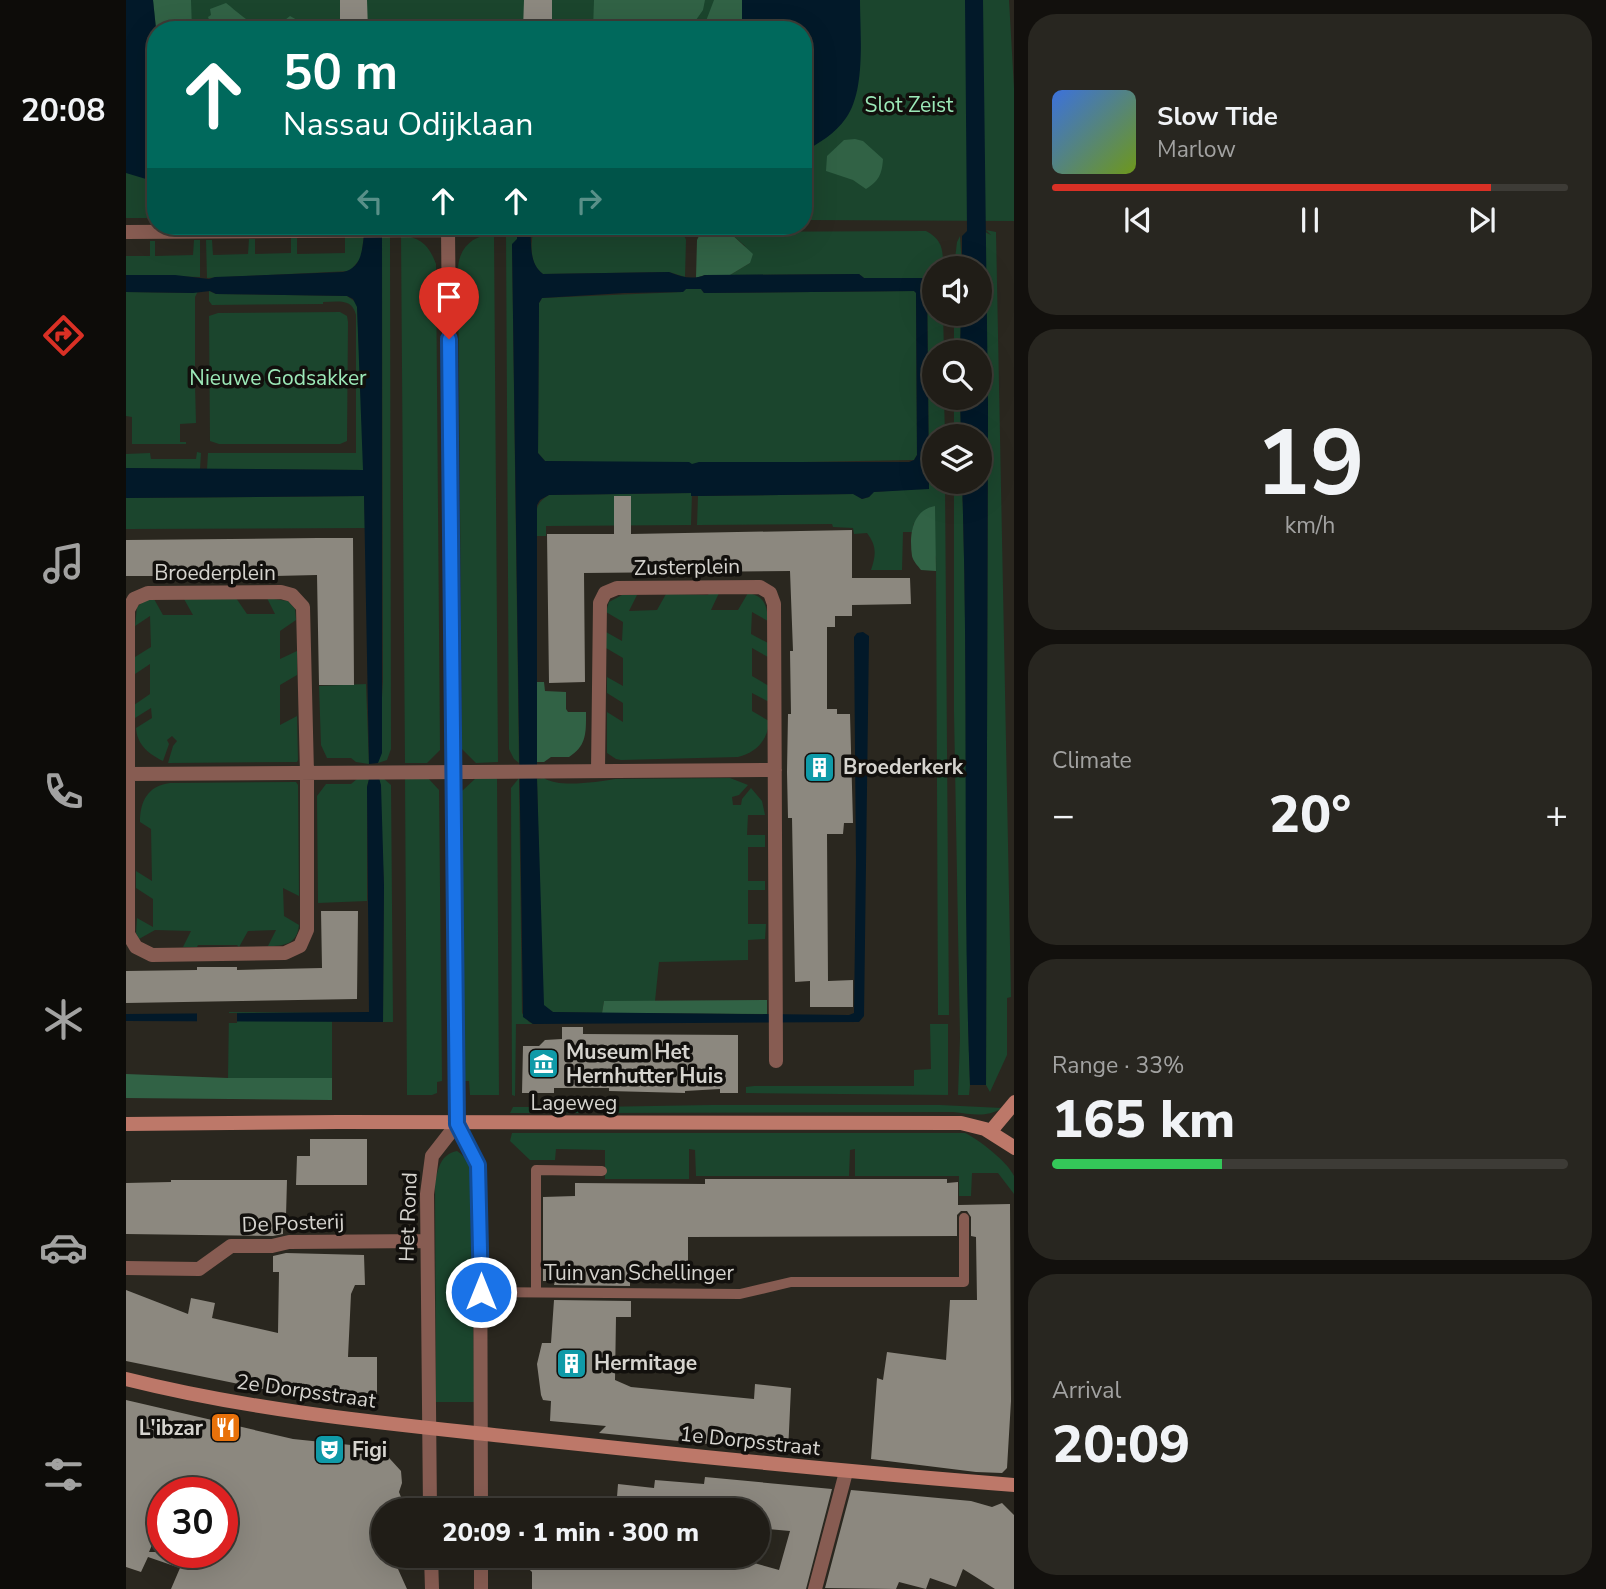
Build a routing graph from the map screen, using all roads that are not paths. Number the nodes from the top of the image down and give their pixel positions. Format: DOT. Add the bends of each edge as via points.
graph roads {
  1 [pos="126,232"];
  2 [pos="147,232"];
  3 [pos="448,235"];
  4 [pos="775,770"];
  5 [pos="598,771"];
  6 [pos="454,772"];
  7 [pos="307,773"];
  8 [pos="128,774"];
  9 [pos="776,1061"];
  10 [pos="1014,1102"];
  11 [pos="457,1124"];
  12 [pos="126,1125"];
  13 [pos="989,1132"];
  14 [pos="1014,1148"];
  15 [pos="602,1171"];
  16 [pos="964,1217"];
  17 [pos="427,1241"];
  18 [pos="126,1268"];
  19 [pos="481,1292"];
  20 [pos="536,1292"];
  21 [pos="126,1379"];
  22 [pos="428,1429"];
  23 [pos="481,1439"];
  24 [pos="846,1472"];
  25 [pos="1014,1485"];
  26 [pos="430,1498"];
  27 [pos="481,1498"];
  28 [pos="431,1568"];
  29 [pos="481,1568"];
  30 [pos="432,1589"];
  31 [pos="481,1589"];
  32 [pos="816,1589"];
  1 -- 2 [label="street"];
  3 -- 6 [label="street"];
  4 -- 5 [label="street"];
  4 -- 5 [label="street, Zusterplein" via="774,604 770,593 760,587 617,588 605,593 600,603"];
  4 -- 9 [label="street, Zusterplein"];
  5 -- 6 [label="street"];
  6 -- 7 [label="street"];
  6 -- 11 [label="street"];
  7 -- 8 [label="street"];
  7 -- 8 [label="street, Broederplein" via="307,930 300,946 285,953 152,955 136,947 128,934"];
  7 -- 8 [label="street, Broederplein" via="303,607 298,599 281,592 148,593 134,599 128,610"];
  10 -- 13 [label="main road"];
  11 -- 12 [label="main road, Lageweg"];
  11 -- 13 [label="main road, Lageweg" via="961,1123"];
  11 -- 17 [label="street, Het Rond" via="432,1156"];
  11 -- 19 [label="street" via="478,1165"];
  13 -- 14 [label="main road, Lageweg"];
  15 -- 20 [label="lane" via="536,1170"];
  16 -- 20 [label="lane, Tuin van Schellinger" via="964,1282 791,1282 740,1294"];
  17 -- 18 [label="street, De Posterij" via="231,1246 199,1269"];
  17 -- 22 [label="street, Het Rond"];
  19 -- 20 [label="lane, Tuin van Schellinger"];
  19 -- 23 [label="street"];
  21 -- 22 [label="main road, 2e Dorpsstraat" via="298,1413"];
  22 -- 23 [label="main road, 2e Dorpsstraat"];
  22 -- 26 [label="street, Het Rond"];
  23 -- 24 [label="main road, 1e Dorpsstraat"];
  23 -- 27 [label="street"];
  24 -- 25 [label="main road, 1e Dorpsstraat"];
  24 -- 32 [label="street"];
  28 -- 30 [label="street"];
  29 -- 31 [label="street"];
}
